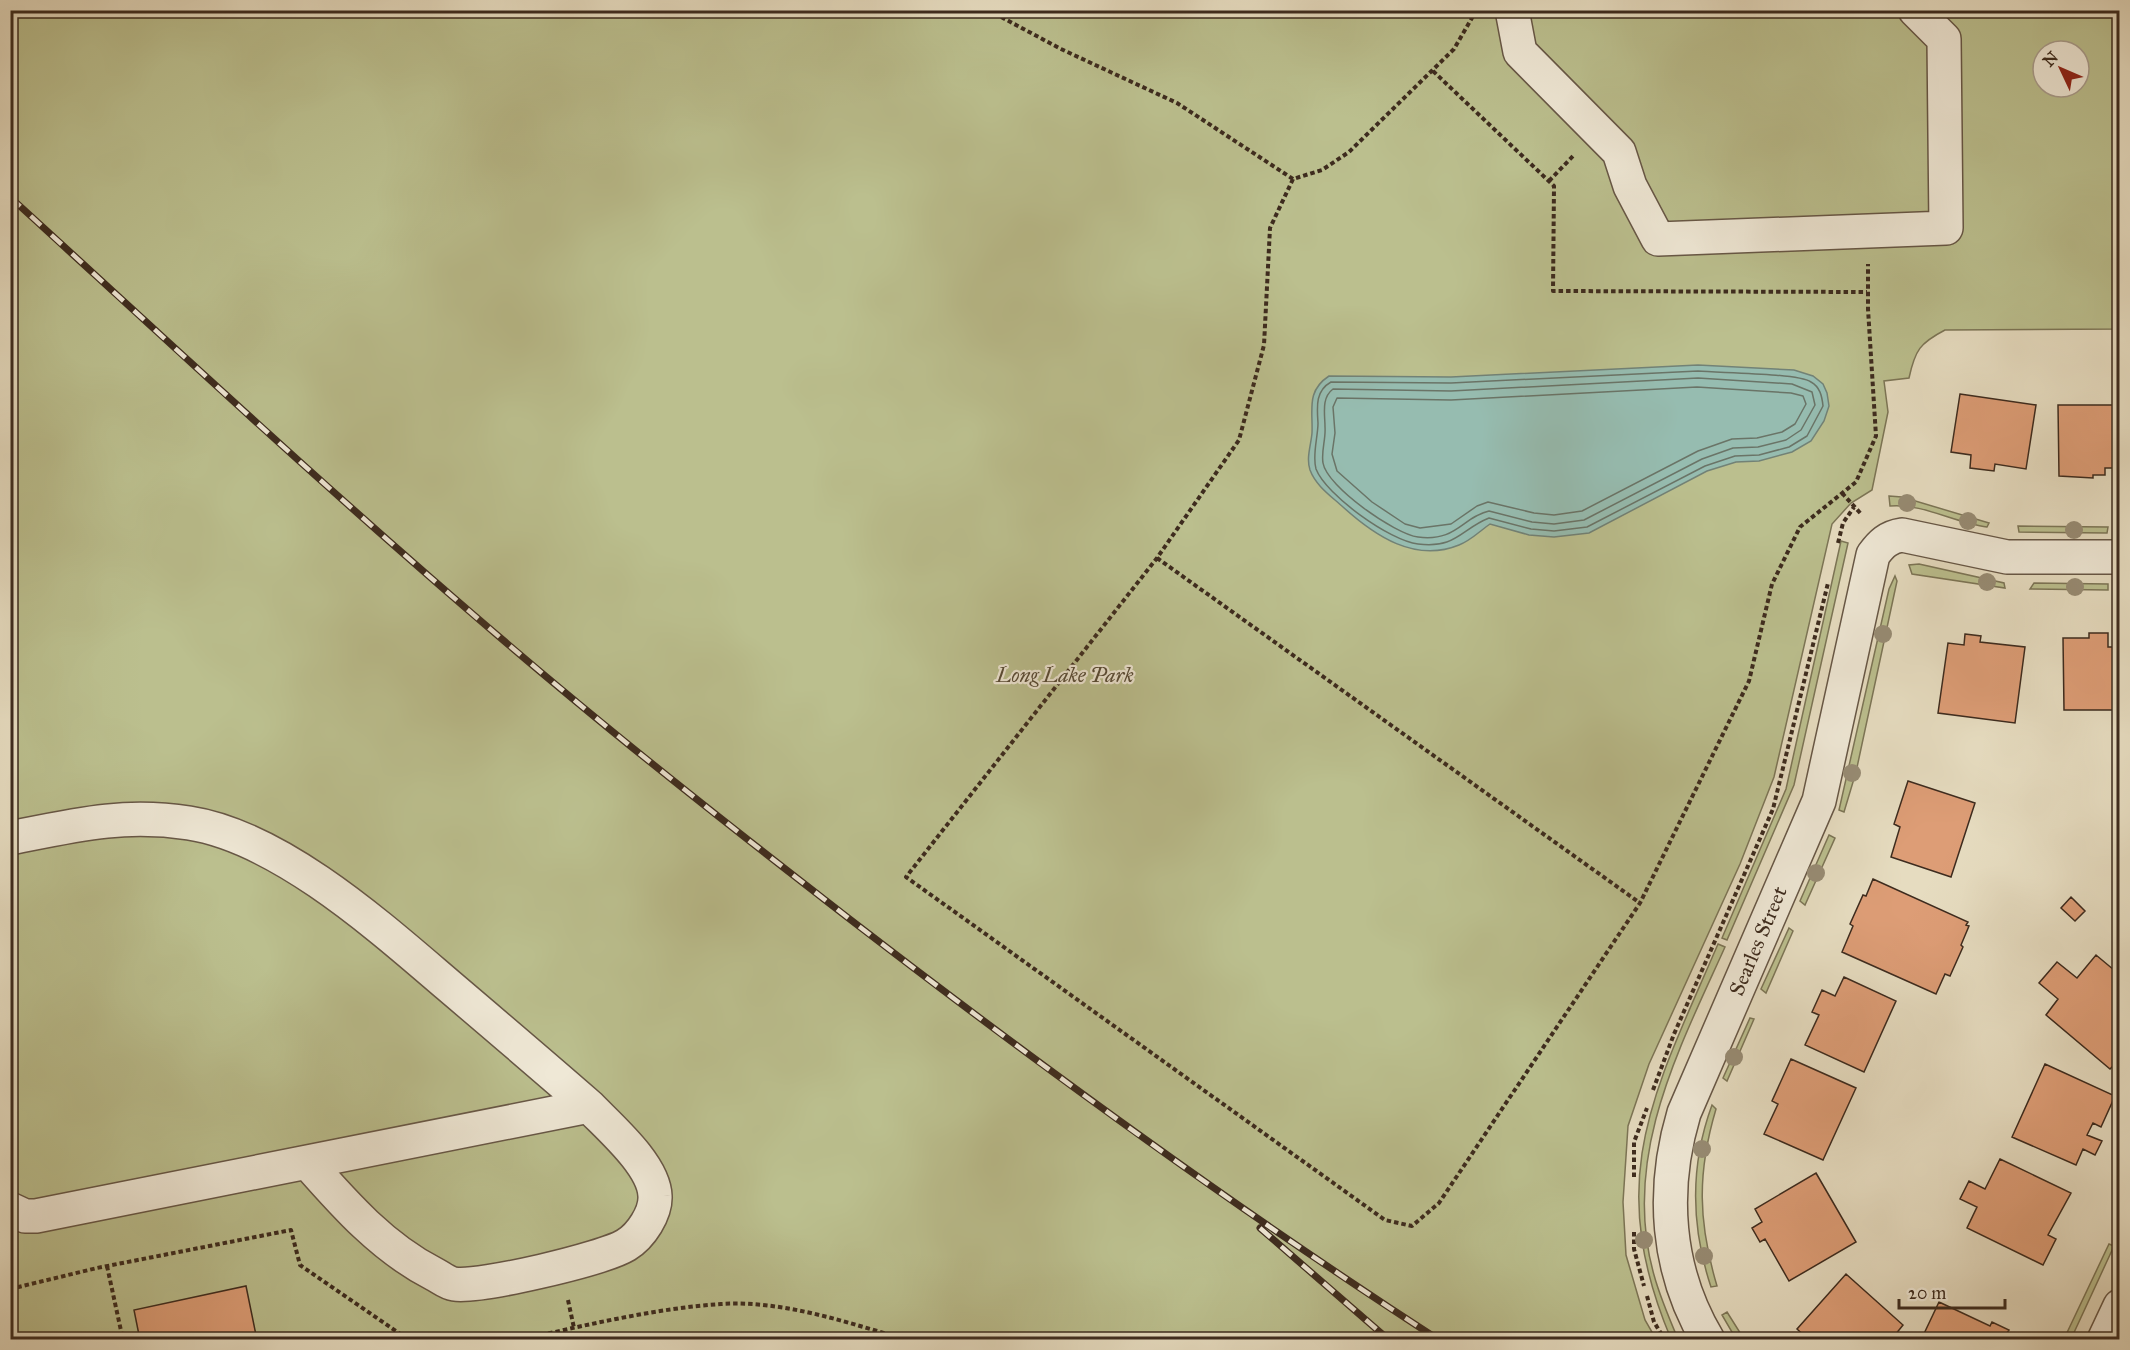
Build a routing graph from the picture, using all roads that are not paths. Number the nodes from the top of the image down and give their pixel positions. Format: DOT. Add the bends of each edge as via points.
graph roads {
  1 [pos="1512,10"];
  2 [pos="1915,10"];
  3 [pos="2120,557"];
  4 [pos="10,838"];
  5 [pos="589,1106"];
  6 [pos="308,1163"];
  7 [pos="10,1209"];
  8 [pos="2120,1306"];
  9 [pos="1708,1340"];
  10 [pos="2104,1340"];
  1 -- 2 [label="street" via="1520,52 1619,152 1630,186 1658,239 1946,228 1944,39"];
  3 -- 9 [label="street, Searles Street" via="2007,557 1916,536 1893,536 1873,555 1820,801 1684,1113 1674,1145 1671,1238 1683,1287"];
  4 -- 5 [label="street" via="102,819 191,823 235,836 281,859 376,924"];
  5 -- 6 [label="street"];
  5 -- 6 [label="street" via="645,1166 655,1196 646,1226 628,1244 593,1259 486,1281 453,1284 424,1269 353,1214"];
  6 -- 7 [label="street" via="36,1216"];
  8 -- 10 [label="street"];
}
